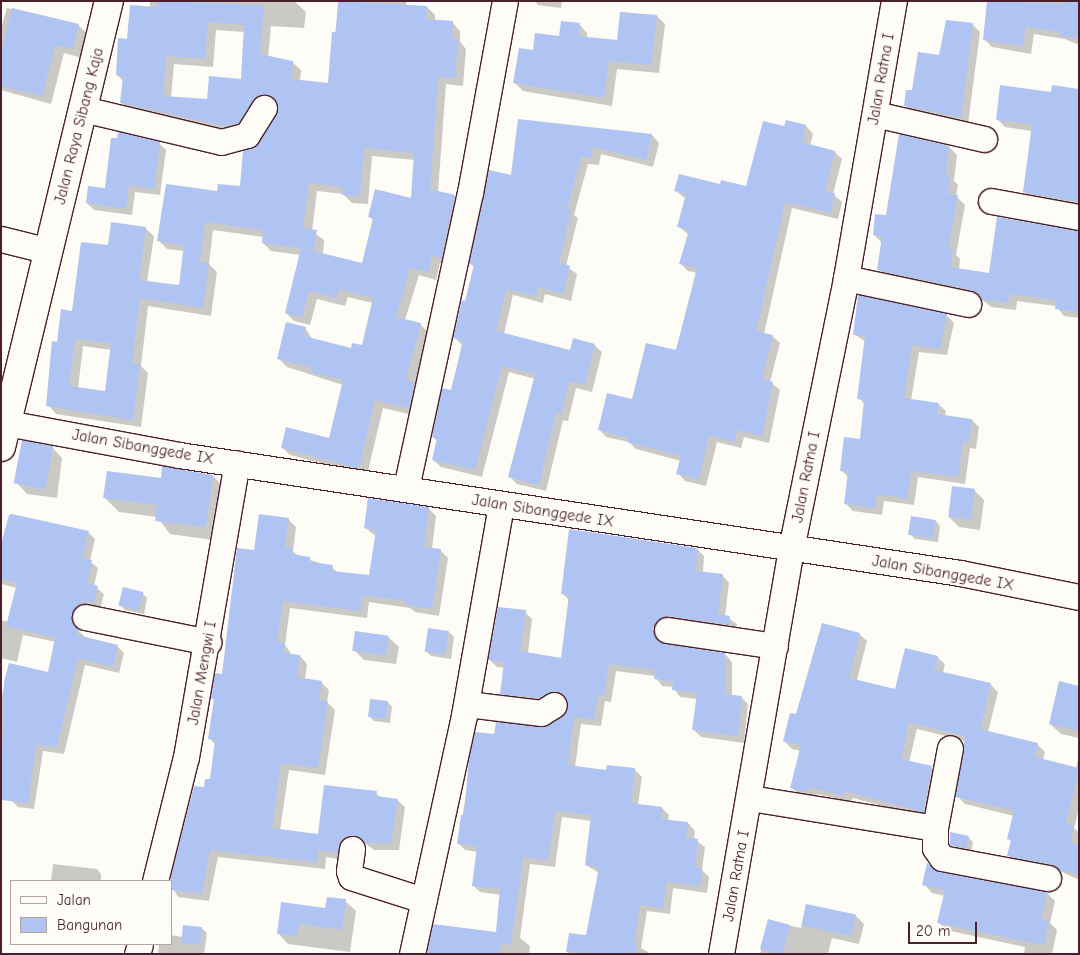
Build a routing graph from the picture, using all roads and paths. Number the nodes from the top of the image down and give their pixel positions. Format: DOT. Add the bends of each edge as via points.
graph roads {
  1 [pos="109,1"];
  2 [pos="505,1"];
  3 [pos="894,1"];
  4 [pos="264,108"];
  5 [pos="83,109"];
  6 [pos="875,114"];
  7 [pos="984,139"];
  8 [pos="991,201"];
  9 [pos="1079,218"];
  10 [pos="1,239"];
  11 [pos="49,251"];
  12 [pos="846,278"];
  13 [pos="968,304"];
  14 [pos="4,435"];
  15 [pos="236,463"];
  16 [pos="406,488"];
  17 [pos="501,505"];
  18 [pos="791,549"];
  19 [pos="1079,597"];
  20 [pos="85,617"];
  21 [pos="666,630"];
  22 [pos="208,642"];
  23 [pos="775,646"];
  24 [pos="467,704"];
  25 [pos="554,705"];
  26 [pos="950,748"];
  27 [pos="750,798"];
  28 [pos="935,828"];
  29 [pos="352,849"];
  30 [pos="1048,878"];
  31 [pos="155,880"];
  32 [pos="423,900"];
  33 [pos="412,954"];
  34 [pos="722,954"];
  1 -- 5 [label="main road, Jalan Raya Sibang Kaja"];
  2 -- 16 [label="street" via="470,193"];
  3 -- 6 [label="street, Jalan Ratna I"];
  4 -- 5 [label="street" via="247,135 221,142"];
  5 -- 11 [label="main road, Jalan Raya Sibang Kaja"];
  6 -- 7 [label="street"];
  6 -- 12 [label="street, Jalan Ratna I"];
  8 -- 9 [label="street"];
  10 -- 11 [label="street"];
  11 -- 14 [label="main road, Jalan Raya Sibang Kaja"];
  12 -- 13 [label="street"];
  12 -- 18 [label="street, Jalan Ratna I"];
  14 -- 15 [label="street, Jalan Sibanggede IX"];
  15 -- 16 [label="street, Jalan Sibanggede IX"];
  15 -- 22 [label="street, Jalan Mengwi I"];
  16 -- 17 [label="street, Jalan Sibanggede IX"];
  17 -- 18 [label="street, Jalan Sibanggede IX"];
  17 -- 24 [label="street"];
  18 -- 19 [label="street, Jalan Sibanggede IX" via="960,574"];
  18 -- 23 [label="street, Jalan Ratna I"];
  20 -- 22 [label="street"];
  21 -- 23 [label="street"];
  22 -- 31 [label="street, Jalan Mengwi I" via="186,757"];
  23 -- 27 [label="street, Jalan Ratna I"];
  24 -- 25 [label="street" via="541,713"];
  24 -- 32 [label="street"];
  26 -- 28 [label="street"];
  27 -- 28 [label="street"];
  27 -- 34 [label="street, Jalan Ratna I"];
  28 -- 30 [label="street" via="935,848 942,858"];
  29 -- 32 [label="street" via="351,877"];
  32 -- 33 [label="street"];
}
